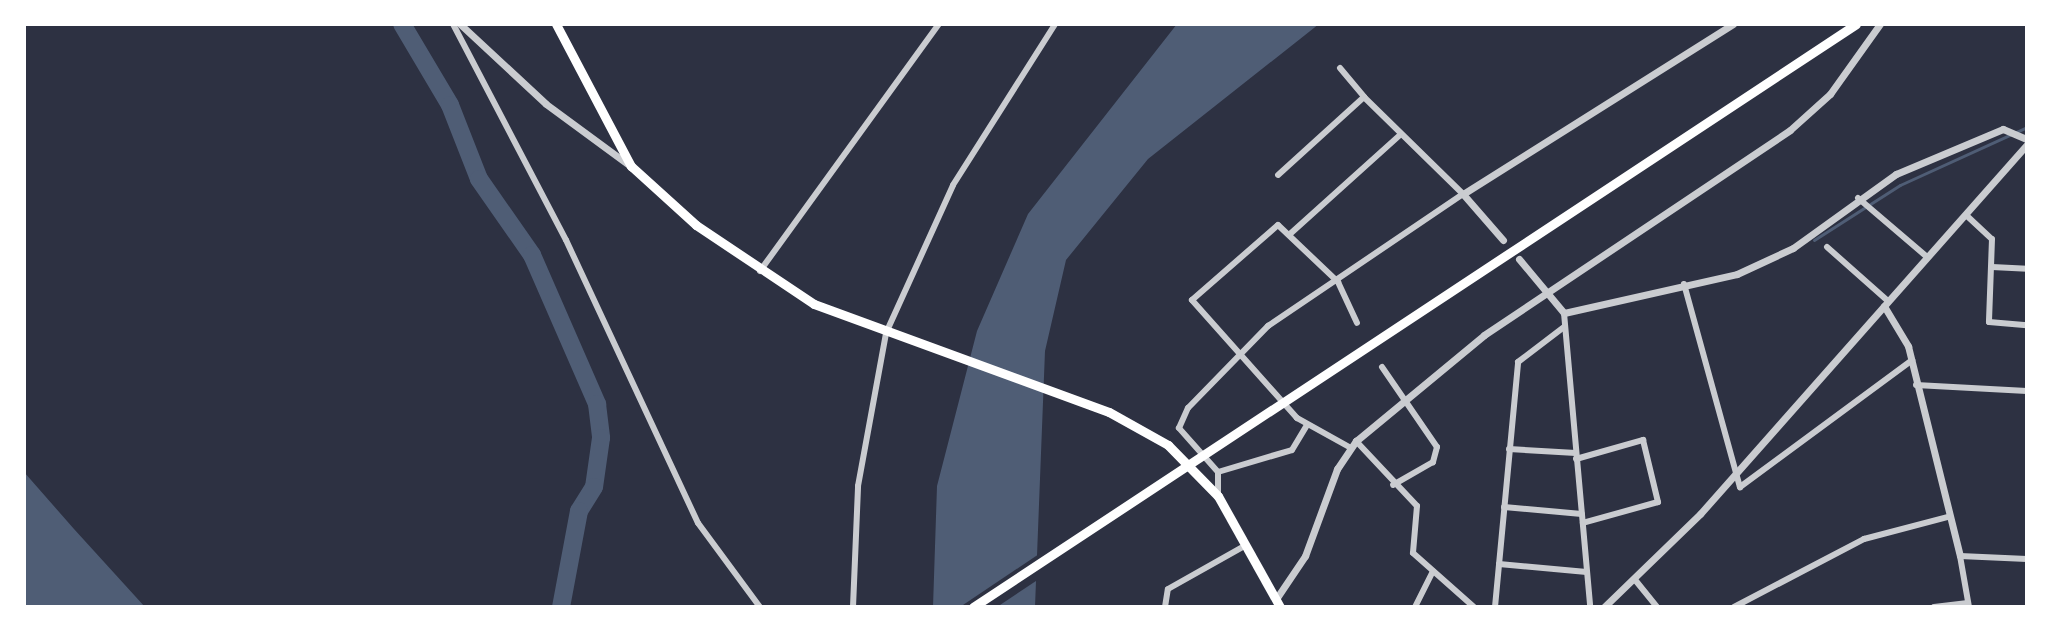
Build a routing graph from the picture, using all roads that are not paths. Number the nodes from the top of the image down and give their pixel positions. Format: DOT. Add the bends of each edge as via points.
graph roads {
  1 [pos="453,24"];
  2 [pos="460,24"];
  3 [pos="556,24"];
  4 [pos="939,24"];
  5 [pos="1055,24"];
  6 [pos="1733,24"];
  7 [pos="1856,24"];
  8 [pos="1880,24"];
  9 [pos="1340,68"];
  10 [pos="1364,97"];
  11 [pos="1399,136"];
  12 [pos="2027,142"];
  13 [pos="631,166"];
  14 [pos="1278,175"];
  15 [pos="1463,194"];
  16 [pos="1858,198"];
  17 [pos="1966,215"];
  18 [pos="1290,234"];
  19 [pos="1503,240"];
  20 [pos="1827,247"];
  21 [pos="1927,257"];
  22 [pos="1519,259"];
  23 [pos="1992,267"];
  24 [pos="2027,269"];
  25 [pos="760,271"];
  26 [pos="1338,282"];
  27 [pos="1684,284"];
  28 [pos="1546,296"];
  29 [pos="1886,304"];
  30 [pos="1564,313"];
  31 [pos="1357,323"];
  32 [pos="2027,325"];
  33 [pos="1564,327"];
  34 [pos="891,335"];
  35 [pos="1236,354"];
  36 [pos="1912,360"];
  37 [pos="1382,367"];
  38 [pos="1916,385"];
  39 [pos="2027,391"];
  40 [pos="1401,401"];
  41 [pos="1307,425"];
  42 [pos="1353,444"];
  43 [pos="1509,449"];
  44 [pos="1576,456"];
  45 [pos="1218,472"];
  46 [pos="1731,477"];
  47 [pos="1393,485"];
  48 [pos="1218,496"];
  49 [pos="1504,507"];
  50 [pos="1582,514"];
  51 [pos="1947,517"];
  52 [pos="1583,523"];
  53 [pos="1246,545"];
  54 [pos="1960,556"];
  55 [pos="2027,559"];
  56 [pos="1499,564"];
  57 [pos="1433,571"];
  58 [pos="1587,572"];
  59 [pos="1636,581"];
  60 [pos="1278,603"];
  61 [pos="1968,605"];
  62 [pos="760,607"];
  63 [pos="853,607"];
  64 [pos="973,607"];
  65 [pos="1165,607"];
  66 [pos="1268,607"];
  67 [pos="1415,607"];
  68 [pos="1474,607"];
  69 [pos="1495,607"];
  70 [pos="1590,607"];
  71 [pos="1604,607"];
  72 [pos="1657,607"];
  73 [pos="1734,607"];
  74 [pos="1934,607"];
  1 -- 62 [label="street" via="566,240 698,523"];
  2 -- 13 [label="street" via="588,140"];
  3 -- 13 [label="highway"];
  4 -- 25 [label="street"];
  5 -- 34 [label="street" via="953,185"];
  6 -- 15 [label="street"];
  7 -- 64 [label="highway"];
  8 -- 28 [label="street" via="1830,94 1790,130 1631,231"];
  9 -- 10 [label="street"];
  10 -- 11 [label="street"];
  10 -- 14 [label="street"];
  11 -- 15 [label="street"];
  11 -- 18 [label="street"];
  12 -- 16 [label="street" via="2003,129"];
  12 -- 17 [label="street"];
  13 -- 25 [label="highway"];
  15 -- 19 [label="street"];
  15 -- 26 [label="street"];
  16 -- 21 [label="street"];
  16 -- 27 [label="street" via="1778,257"];
  17 -- 21 [label="street"];
  17 -- 23 [label="street" via="1992,239"];
  18 -- 26 [label="street"];
  18 -- 35 [label="street" via="1272,225 1194,294 1194,307"];
  20 -- 29 [label="street"];
  21 -- 29 [label="street"];
  22 -- 28 [label="street"];
  23 -- 24 [label="street"];
  23 -- 32 [label="street" via="1989,322"];
  25 -- 34 [label="highway" via="814,304"];
  26 -- 31 [label="street"];
  26 -- 35 [label="street"];
  27 -- 30 [label="street"];
  27 -- 46 [label="street"];
  28 -- 30 [label="street"];
  28 -- 40 [label="street"];
  29 -- 36 [label="street"];
  29 -- 46 [label="street"];
  30 -- 33 [label="street"];
  33 -- 43 [label="street" via="1518,362"];
  33 -- 44 [label="street"];
  34 -- 48 [label="highway" via="1109,412 1168,445"];
  34 -- 63 [label="street" via="858,486"];
  35 -- 41 [label="street"];
  35 -- 45 [label="street" via="1180,422"];
  36 -- 38 [label="street"];
  36 -- 46 [label="street" via="1743,487"];
  37 -- 40 [label="street"];
  38 -- 39 [label="street"];
  38 -- 51 [label="street"];
  40 -- 42 [label="street"];
  40 -- 47 [label="street" via="1437,447 1433,462"];
  41 -- 42 [label="street"];
  41 -- 45 [label="street" via="1292,450"];
  42 -- 47 [label="street"];
  42 -- 60 [label="street" via="1305,556"];
  43 -- 44 [label="street"];
  43 -- 49 [label="street"];
  44 -- 50 [label="street"];
  44 -- 52 [label="street" via="1643,440 1658,502"];
  45 -- 48 [label="street"];
  46 -- 59 [label="street"];
  47 -- 57 [label="street" via="1417,506 1411,548"];
  48 -- 53 [label="highway"];
  49 -- 50 [label="street"];
  49 -- 56 [label="street"];
  50 -- 52 [label="street"];
  51 -- 54 [label="street"];
  51 -- 73 [label="street" via="1864,539"];
  52 -- 58 [label="street"];
  53 -- 60 [label="highway"];
  53 -- 65 [label="street" via="1168,589"];
  54 -- 55 [label="street"];
  54 -- 61 [label="street"];
  56 -- 58 [label="street"];
  56 -- 69 [label="street"];
  57 -- 67 [label="street"];
  57 -- 68 [label="street"];
  58 -- 70 [label="street"];
  59 -- 71 [label="street"];
  59 -- 72 [label="street"];
  60 -- 66 [label="street"];
  61 -- 74 [label="street"];
}
